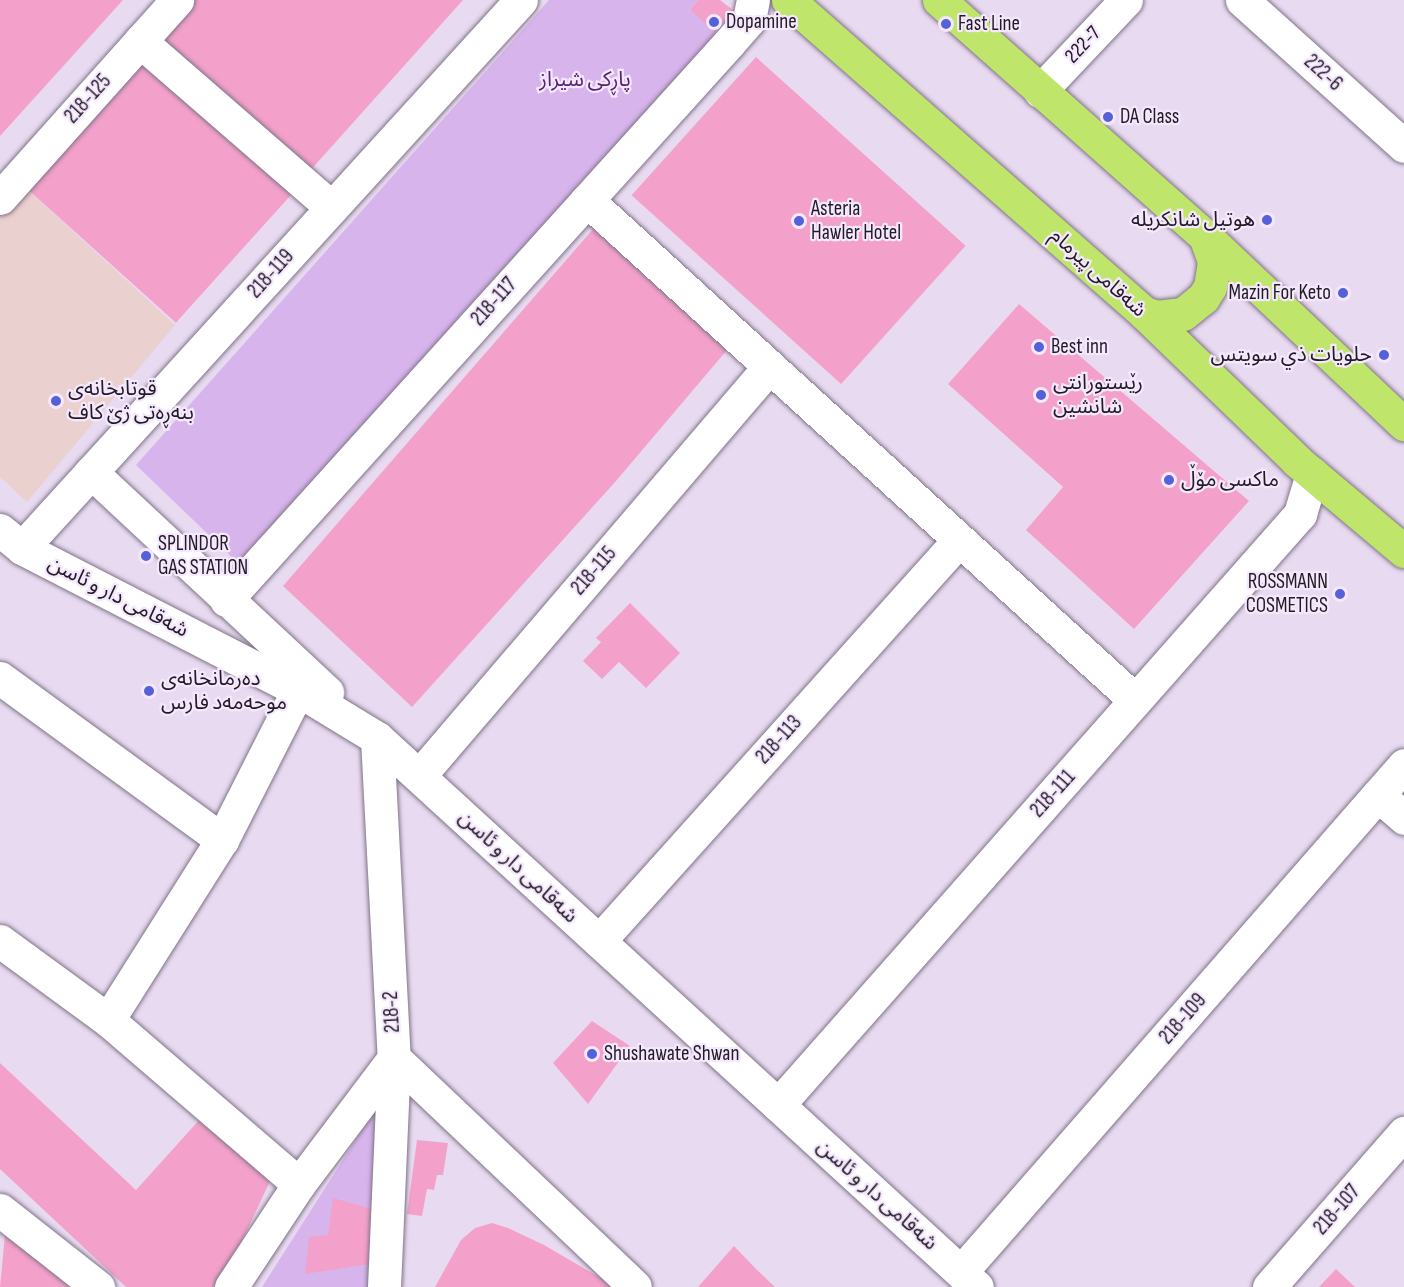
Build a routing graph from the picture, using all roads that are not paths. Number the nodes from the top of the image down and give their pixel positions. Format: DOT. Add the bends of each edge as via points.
graph roads {
  1 [pos="177,0"];
  2 [pos="521,0"];
  3 [pos="788,0"];
  4 [pos="939,0"];
  5 [pos="1126,0"];
  6 [pos="1242,0"];
  7 [pos="751,10"];
  8 [pos="140,41"];
  9 [pos="1040,91"];
  10 [pos="1404,146"];
  11 [pos="0,198"];
  12 [pos="586,200"];
  13 [pos="332,208"];
  14 [pos="1205,236"];
  15 [pos="1144,314"];
  16 [pos="769,367"];
  17 [pos="1404,424"];
  18 [pos="91,472"];
  19 [pos="1312,474"];
  20 [pos="11,539"];
  21 [pos="959,540"];
  22 [pos="1404,552"];
  23 [pos="226,600"];
  24 [pos="0,678"];
  25 [pos="298,690"];
  26 [pos="1136,700"];
  27 [pos="377,738"];
  28 [pos="1404,765"];
  29 [pos="419,776"];
  30 [pos="1378,795"];
  31 [pos="1404,818"];
  32 [pos="222,840"];
  33 [pos="0,941"];
  34 [pos="598,941"];
  35 [pos="108,1020"];
  36 [pos="394,1058"];
  37 [pos="778,1105"];
  38 [pos="1404,1133"];
  39 [pos="299,1184"];
  40 [pos="0,1210"];
  41 [pos="969,1280"];
  42 [pos="98,1287"];
  43 [pos="231,1287"];
  44 [pos="384,1287"];
  45 [pos="635,1287"];
  46 [pos="1269,1287"];
  1 -- 8 [label="street, 218-125"];
  2 -- 13 [label="street, 218-119"];
  3 -- 15 [label="highway, شەقامی پیرمام"];
  4 -- 9 [label="highway"];
  5 -- 9 [label="street, 222-7"];
  6 -- 10 [label="street, 222-6"];
  7 -- 12 [label="street, 218-117"];
  8 -- 11 [label="street, 218-125"];
  8 -- 13 [label="street"];
  9 -- 14 [label="highway"];
  12 -- 16 [label="street"];
  12 -- 23 [label="street, 218-117"];
  13 -- 18 [label="street, 218-119"];
  14 -- 15 [label="highway" via="1214,267 1203,298 1182,314"];
  14 -- 17 [label="highway"];
  15 -- 19 [label="highway, شەقامی پیرمام"];
  16 -- 21 [label="street"];
  16 -- 29 [label="street, 218-115"];
  18 -- 20 [label="street, 218-119"];
  18 -- 23 [label="street"];
  19 -- 22 [label="highway, شەقامی پیرمام"];
  19 -- 26 [label="street, 218-111" via="1300,514"];
  20 -- 25 [label="street, شەقامی دار و ئاسن"];
  21 -- 26 [label="street"];
  21 -- 34 [label="street, 218-113"];
  23 -- 27 [label="street"];
  24 -- 32 [label="street"];
  25 -- 27 [label="street, شەقامی دار و ئاسن"];
  25 -- 32 [label="street"];
  26 -- 37 [label="street, 218-111"];
  27 -- 29 [label="street, شەقامی دار و ئاسن"];
  27 -- 36 [label="street, 218-2"];
  28 -- 30 [label="street, 218-109"];
  29 -- 34 [label="street, شەقامی دار و ئاسن"];
  30 -- 31 [label="street"];
  30 -- 41 [label="street, 218-109"];
  32 -- 35 [label="street"];
  33 -- 35 [label="street"];
  34 -- 37 [label="street, شەقامی دار و ئاسن"];
  35 -- 39 [label="street"];
  36 -- 39 [label="street"];
  36 -- 44 [label="street, 218-2"];
  36 -- 45 [label="street"];
  37 -- 41 [label="street, شەقامی دار و ئاسن"];
  38 -- 46 [label="street, 218-107" via="1332,1235"];
  39 -- 43 [label="street"];
  40 -- 42 [label="street"];
}
